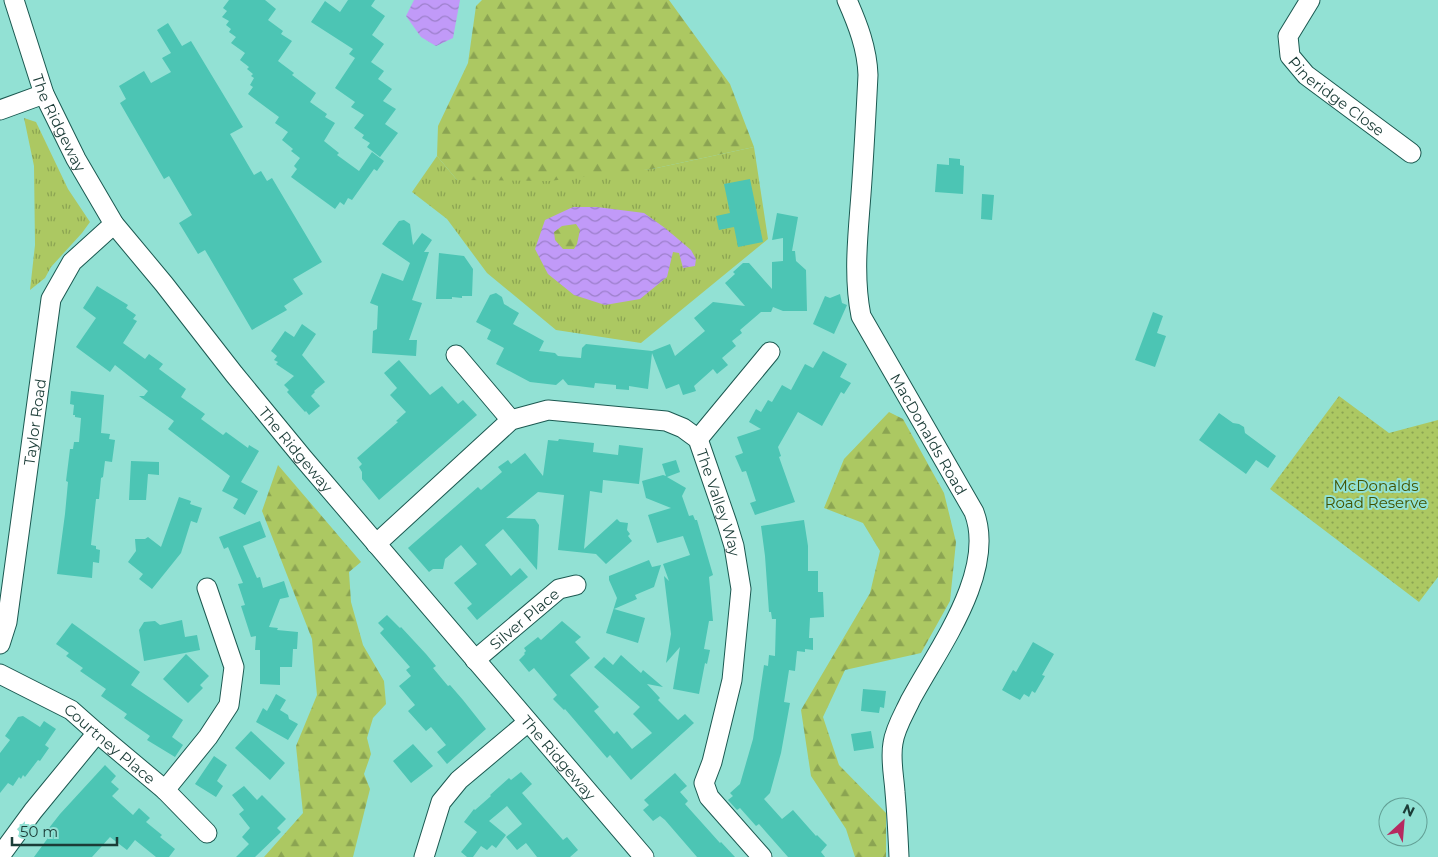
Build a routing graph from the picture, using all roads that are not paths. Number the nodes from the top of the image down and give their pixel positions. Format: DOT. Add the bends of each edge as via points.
graph roads {
  1 [pos="14,0"];
  2 [pos="847,0"];
  3 [pos="1310,0"];
  4 [pos="44,94"];
  5 [pos="0,110"];
  6 [pos="1410,153"];
  7 [pos="114,224"];
  8 [pos="770,352"];
  9 [pos="456,355"];
  10 [pos="512,420"];
  11 [pos="698,439"];
  12 [pos="376,544"];
  13 [pos="576,585"];
  14 [pos="207,588"];
  15 [pos="0,644"];
  16 [pos="475,660"];
  17 [pos="0,674"];
  18 [pos="528,722"];
  19 [pos="97,733"];
  20 [pos="165,790"];
  21 [pos="207,833"];
  22 [pos="0,856"];
  23 [pos="424,857"];
  24 [pos="644,857"];
  25 [pos="762,857"];
  26 [pos="899,857"];
  1 -- 4 [label="street, The Ridgeway"];
  2 -- 26 [label="street, MacDonalds Road" via="863,38 868,68 856,269 861,316 974,512 979,530 978,556 964,601 900,721 893,744"];
  3 -- 6 [label="street, Pineridge Close" via="1288,36 1290,56 1306,75"];
  4 -- 5 [label="street"];
  4 -- 7 [label="street, The Ridgeway" via="76,160"];
  7 -- 12 [label="street, The Ridgeway"];
  7 -- 15 [label="street, Taylor Road" via="72,262 51,299 6,622"];
  8 -- 11 [label="street"];
  9 -- 10 [label="street"];
  10 -- 11 [label="street, The Valley Way" via="548,410 666,421"];
  10 -- 12 [label="street, The Valley Way"];
  11 -- 25 [label="street, The Valley Way" via="728,523 740,590 732,680 704,783 709,797"];
  12 -- 16 [label="street, The Ridgeway"];
  13 -- 16 [label="street, Silver Place" via="559,590"];
  14 -- 20 [label="street" via="234,667 229,705"];
  16 -- 18 [label="street, The Ridgeway"];
  17 -- 19 [label="street, Courtney Place" via="71,710"];
  18 -- 23 [label="street" via="460,780 441,802"];
  18 -- 24 [label="street, The Ridgeway"];
  19 -- 20 [label="street, Courtney Place"];
  19 -- 22 [label="street"];
  20 -- 21 [label="street, Courtney Place"];
}
